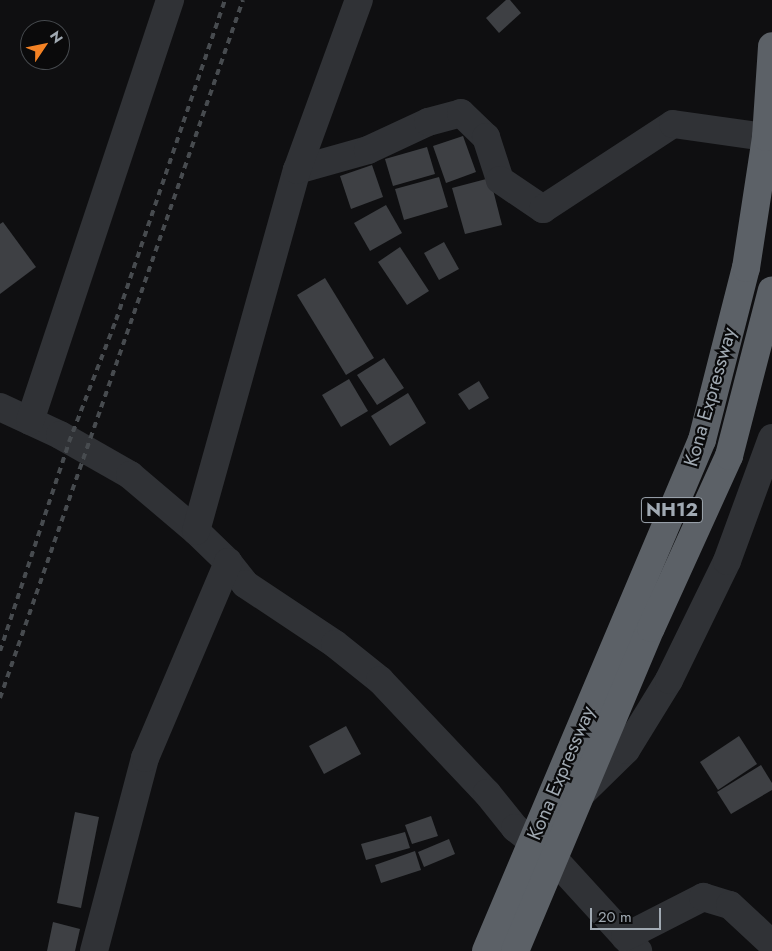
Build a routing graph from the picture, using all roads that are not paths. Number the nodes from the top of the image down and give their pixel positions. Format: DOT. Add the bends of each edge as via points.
graph roads {
  1 [pos="170,0"];
  2 [pos="359,0"];
  3 [pos="772,46"];
  4 [pos="766,137"];
  5 [pos="297,170"];
  6 [pos="772,290"];
  7 [pos="0,407"];
  8 [pos="30,421"];
  9 [pos="771,443"];
  10 [pos="196,531"];
  11 [pos="228,562"];
  12 [pos="581,794"];
  13 [pos="532,844"];
  14 [pos="554,859"];
  15 [pos="632,944"];
  16 [pos="772,944"];
  17 [pos="94,951"];
  18 [pos="486,951"];
  19 [pos="515,951"];
  1 -- 8 [label="street"];
  2 -- 5 [label="street"];
  3 -- 4 [label="highway, Kona Expressway / NH12"];
  4 -- 5 [label="street" via="673,124 543,209 500,180 486,137 461,113 428,122 368,150"];
  4 -- 13 [label="highway, Kona Expressway / NH12" via="746,268 702,440"];
  5 -- 10 [label="street"];
  6 -- 12 [label="highway, Kona Expressway / NH12" via="729,456"];
  7 -- 8 [label="street"];
  8 -- 10 [label="street" via="130,475"];
  9 -- 12 [label="street" via="727,561 669,680 626,750"];
  10 -- 11 [label="street"];
  11 -- 13 [label="street" via="245,584 335,644 380,680"];
  11 -- 17 [label="street" via="146,758"];
  12 -- 14 [label="highway, Kona Expressway / NH12"];
  13 -- 14 [label="street"];
  13 -- 18 [label="highway, Kona Expressway / NH12"];
  14 -- 15 [label="street"];
  14 -- 19 [label="highway, Kona Expressway / NH12"];
  15 -- 16 [label="street" via="703,896 730,905"];
}
